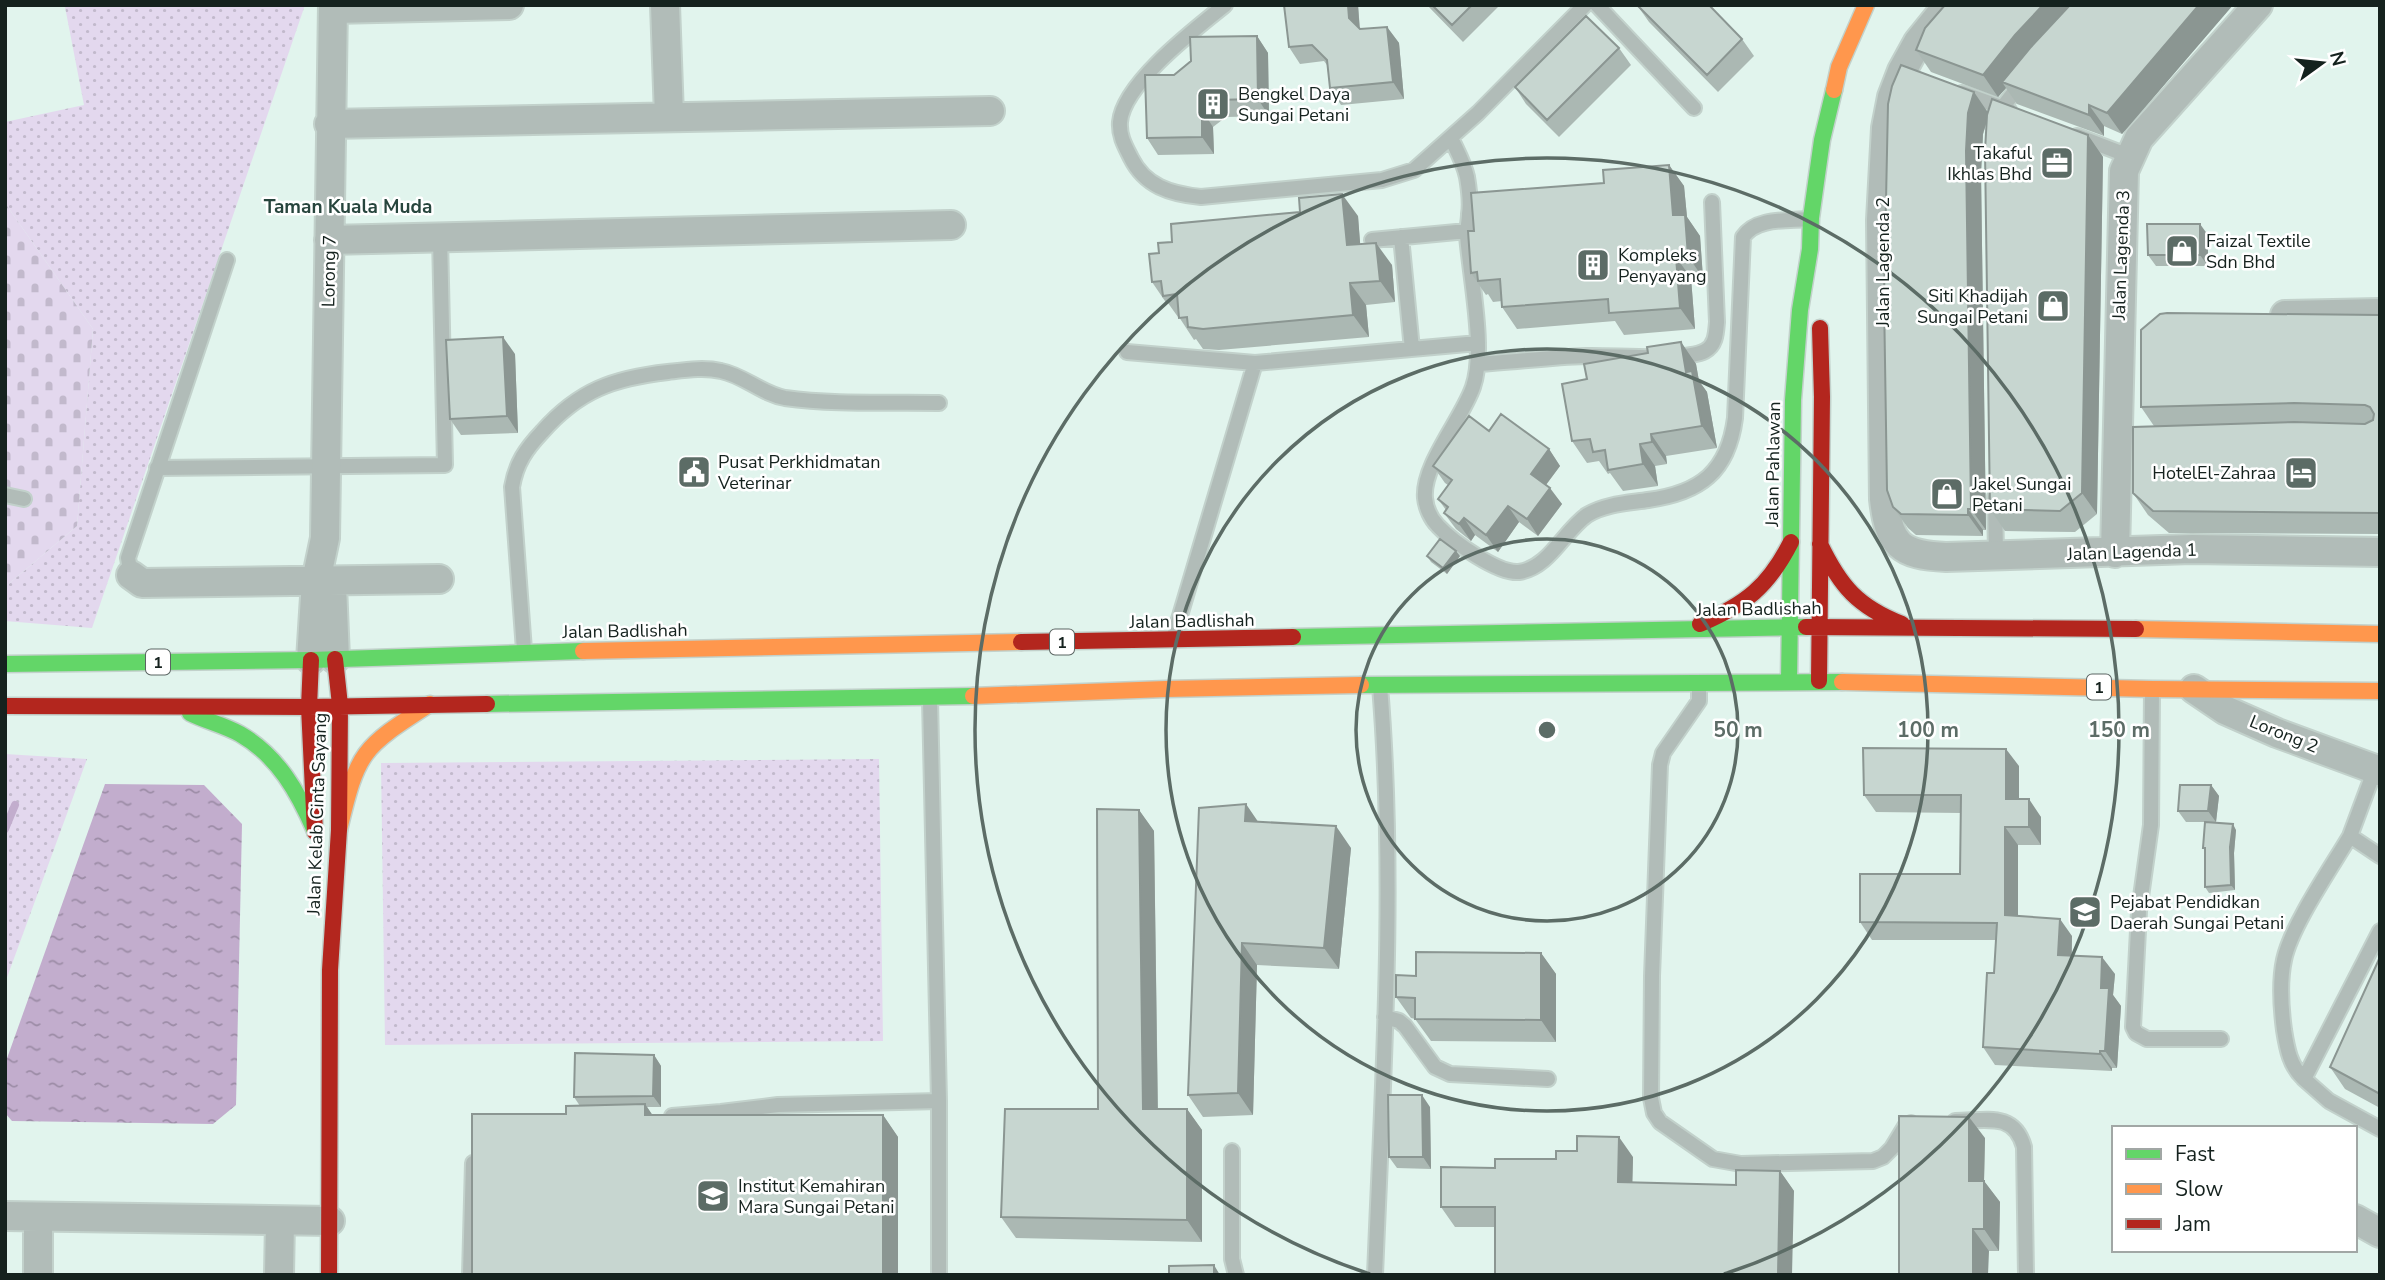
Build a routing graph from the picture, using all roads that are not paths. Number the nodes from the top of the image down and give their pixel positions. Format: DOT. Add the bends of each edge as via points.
graph roads {
  1 [pos="509,5"];
  2 [pos="666,5"];
  3 [pos="1225,5"];
  4 [pos="1585,5"];
  5 [pos="1597,5"];
  6 [pos="1866,5"];
  7 [pos="1948,5"];
  8 [pos="2258,5"];
  9 [pos="333,7"];
  10 [pos="2029,75"];
  11 [pos="1952,89"];
  12 [pos="1694,108"];
  13 [pos="2003,108"];
  14 [pos="990,111"];
  15 [pos="669,116"];
  16 [pos="2028,118"];
  17 [pos="329,124"];
  18 [pos="2066,132"];
  19 [pos="1994,136"];
  20 [pos="1451,138"];
  21 [pos="2129,156"];
  22 [pos="1712,202"];
  23 [pos="1811,218"];
  24 [pos="951,225"];
  25 [pos="1467,231"];
  26 [pos="440,237"];
  27 [pos="1401,237"];
  28 [pos="329,240"];
  29 [pos="1372,240"];
  30 [pos="1810,249"];
  31 [pos="227,260"];
  32 [pos="2380,313"];
  33 [pos="2259,315"];
  34 [pos="2149,327"];
  35 [pos="2119,342"];
  36 [pos="1478,344"];
  37 [pos="1412,349"];
  38 [pos="1127,352"];
  39 [pos="1255,363"];
  40 [pos="1478,365"];
  41 [pos="939,403"];
  42 [pos="326,465"];
  43 [pos="158,468"];
  44 [pos="1994,487"];
  45 [pos="5,495"];
  46 [pos="24,499"];
  47 [pos="1892,535"];
  48 [pos="1791,542"];
  49 [pos="1821,544"];
  50 [pos="2380,552"];
  51 [pos="2115,554"];
  52 [pos="1996,555"];
  53 [pos="131,575"];
  54 [pos="439,579"];
  55 [pos="324,580"];
  56 [pos="1819,627"];
  57 [pos="1789,628"];
  58 [pos="1913,628"];
  59 [pos="1686,630"];
  60 [pos="2380,634"];
  61 [pos="1173,640"];
  62 [pos="524,652"];
  63 [pos="323,659"];
  64 [pos="5,664"];
  65 [pos="1789,681"];
  66 [pos="1819,681"];
  67 [pos="1699,682"];
  68 [pos="1380,685"];
  69 [pos="2192,688"];
  70 [pos="2152,689"];
  71 [pos="2380,691"];
  72 [pos="930,698"];
  73 [pos="430,704"];
  74 [pos="340,705"];
  75 [pos="5,706"];
  76 [pos="174,706"];
  77 [pos="309,707"];
  78 [pos="2377,770"];
  79 [pos="339,830"];
  80 [pos="2350,836"];
  81 [pos="2380,856"];
  82 [pos="320,873"];
  83 [pos="2380,931"];
  84 [pos="330,970"];
  85 [pos="1385,1017"];
  86 [pos="2221,1039"];
  87 [pos="1548,1079"];
  88 [pos="2304,1079"];
  89 [pos="939,1101"];
  90 [pos="651,1116"];
  91 [pos="2380,1129"];
  92 [pos="473,1150"];
  93 [pos="1232,1151"];
  94 [pos="5,1216"];
  95 [pos="38,1217"];
  96 [pos="280,1220"];
  97 [pos="2357,1220"];
  98 [pos="330,1221"];
  99 [pos="2380,1233"];
  100 [pos="38,1275"];
  101 [pos="279,1275"];
  102 [pos="329,1275"];
  103 [pos="470,1275"];
  104 [pos="939,1275"];
  105 [pos="1236,1275"];
  106 [pos="1375,1275"];
  107 [pos="2026,1275"];
  1 -- 9 [label="street"];
  2 -- 15 [label="street"];
  3 -- 20 [label="lane" via="1161,61 1124,105 1122,140 1139,173 1157,186 1201,197 1382,180 1414,170"];
  4 -- 20 [label="lane"];
  5 -- 12 [label="lane"];
  6 -- 23 [label="main road, Jalan Pahlawan" via="1839,67"];
  7 -- 47 [label="street, Jalan Lagenda 2" via="1918,42 1908,73 1892,97 1886,128 1881,220 1885,499"];
  8 -- 21 [label="street, Jalan Lagenda 3" via="2139,138"];
  9 -- 17 [label="street, Lorong 7"];
  10 -- 13 [label="lane"];
  11 -- 13 [label="lane"];
  13 -- 16 [label="lane"];
  13 -- 19 [label="lane"];
  14 -- 15 [label="street"];
  15 -- 17 [label="street"];
  17 -- 28 [label="street, Lorong 7"];
  18 -- 21 [label="lane"];
  20 -- 25 [label="lane" via="1466,173"];
  21 -- 35 [label="street, Jalan Lagenda 3" via="2124,171"];
  22 -- 40 [label="lane" via="1717,322 1714,341 1707,350 1670,356 1586,356"];
  23 -- 30 [label="main road, Jalan Pahlawan"];
  23 -- 40 [label="lane" via="1758,223 1744,237 1735,418 1733,435 1717,467 1690,490 1674,496 1597,510 1578,522 1540,563 1522,571 1487,563 1438,526 1427,506 1429,473 1469,396"];
  24 -- 26 [label="street"];
  25 -- 27 [label="lane"];
  25 -- 36 [label="lane"];
  26 -- 28 [label="street"];
  26 -- 42 [label="lane" via="445,465"];
  27 -- 29 [label="lane"];
  27 -- 37 [label="lane"];
  28 -- 42 [label="street, Lorong 7"];
  30 -- 48 [label="main road, Jalan Pahlawan" via="1793,400"];
  30 -- 49 [label="main road, Jalan Pahlawan" via="1822,397"];
  31 -- 43 [label="lane"];
  32 -- 33 [label="street"];
  34 -- 35 [label="street"];
  35 -- 51 [label="street, Jalan Lagenda 3" via="2123,439"];
  36 -- 37 [label="lane"];
  36 -- 40 [label="lane"];
  37 -- 39 [label="lane"];
  38 -- 39 [label="lane"];
  39 -- 61 [label="lane"];
  41 -- 62 [label="lane" via="780,397 740,377 707,369 640,375 584,395 531,443 514,477"];
  42 -- 43 [label="lane"];
  42 -- 55 [label="street, Lorong 7"];
  43 -- 53 [label="lane" via="128,558"];
  44 -- 52 [label="lane"];
  45 -- 46 [label="lane"];
  47 -- 52 [label="street, Jalan Lagenda 1" via="1903,548 1919,556"];
  48 -- 57 [label="main road, Jalan Pahlawan"];
  48 -- 59 [label="main road" via="1761,591 1739,607"];
  49 -- 56 [label="main road, Jalan Pahlawan"];
  49 -- 58 [label="main road" via="1840,584 1862,605"];
  50 -- 51 [label="street, Jalan Lagenda 1"];
  51 -- 52 [label="street, Jalan Lagenda 1"];
  53 -- 55 [label="street" via="142,583"];
  54 -- 55 [label="street"];
  55 -- 63 [label="street, Lorong 7"];
  56 -- 57 [label="main road, Jalan Badlishah / 1"];
  56 -- 58 [label="main road, Jalan Badlishah / 1"];
  56 -- 66 [label="main road, Jalan Pahlawan"];
  57 -- 59 [label="main road, Jalan Badlishah / 1"];
  57 -- 65 [label="main road, Jalan Pahlawan"];
  58 -- 60 [label="main road, Jalan Badlishah / 1"];
  59 -- 61 [label="main road, Jalan Badlishah / 1"];
  61 -- 62 [label="main road, Jalan Badlishah / 1"];
  62 -- 63 [label="main road, Jalan Badlishah / 1"];
  63 -- 64 [label="main road, Jalan Badlishah / 1"];
  63 -- 74 [label="main road, Jalan Kelab Cinta Sayang"];
  63 -- 77 [label="main road, Jalan Kelab Cinta Sayang"];
  65 -- 66 [label="main road, 1"];
  65 -- 67 [label="main road, 1"];
  66 -- 70 [label="main road, 1"];
  67 -- 68 [label="main road, 1"];
  67 -- 107 [label="lane" via="1699,701 1663,753 1660,765 1652,976 1654,1113 1713,1159 1741,1164 1873,1161 1884,1157 1906,1125 1917,1121 2004,1121 2016,1127 2024,1147"];
  68 -- 72 [label="main road, 1"];
  68 -- 85 [label="lane" via="1386,824"];
  69 -- 70 [label="main road, 1"];
  69 -- 71 [label="main road, 1"];
  69 -- 78 [label="street, Lorong 2" via="2225,710"];
  70 -- 86 [label="lane" via="2151,825 2139,911 2133,1027 2147,1039"];
  72 -- 73 [label="main road, 1"];
  72 -- 89 [label="lane"];
  73 -- 74 [label="main road, 1"];
  73 -- 79 [label="main road" via="362,755"];
  74 -- 77 [label="main road, 1"];
  74 -- 79 [label="main road, Jalan Kelab Cinta Sayang"];
  75 -- 76 [label="main road, 1"];
  76 -- 77 [label="main road, 1"];
  76 -- 77 [label="main road, Jalan Kelab Cinta Sayang" via="239,733 263,749 299,794 316,838"];
  78 -- 80 [label="lane"];
  79 -- 84 [label="main road, Jalan Kelab Cinta Sayang"];
  80 -- 81 [label="lane"];
  80 -- 88 [label="lane" via="2295,929 2284,957 2282,1015 2288,1053"];
  82 -- 84 [label="main road, Jalan Kelab Cinta Sayang"];
  83 -- 88 [label="lane"];
  84 -- 98 [label="main road, Jalan Kelab Cinta Sayang"];
  85 -- 87 [label="lane" via="1405,1026 1442,1071"];
  85 -- 106 [label="lane"];
  88 -- 91 [label="lane" via="2329,1101"];
  89 -- 90 [label="lane" via="778,1105"];
  89 -- 104 [label="lane"];
  92 -- 103 [label="lane"];
  93 -- 105 [label="lane"];
  94 -- 95 [label="street"];
  95 -- 96 [label="street"];
  95 -- 100 [label="street"];
  96 -- 98 [label="street"];
  96 -- 101 [label="street"];
  97 -- 99 [label="street"];
  98 -- 102 [label="main road, Jalan Kelab Cinta Sayang"];
}
